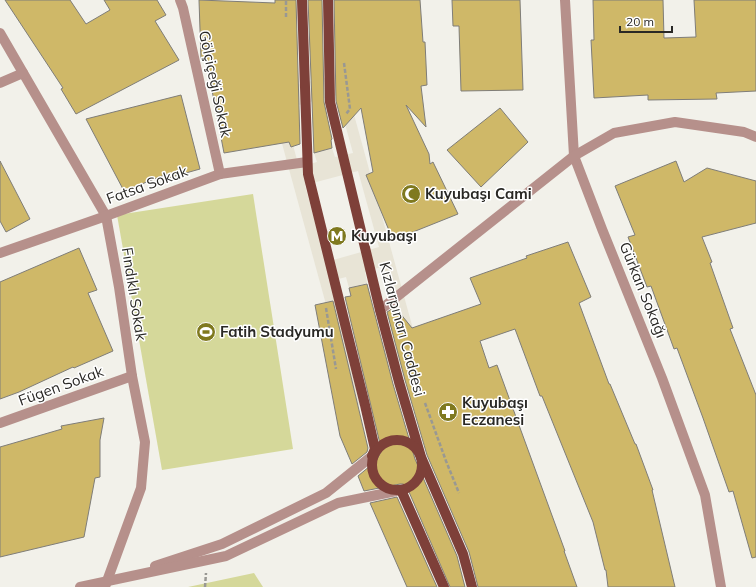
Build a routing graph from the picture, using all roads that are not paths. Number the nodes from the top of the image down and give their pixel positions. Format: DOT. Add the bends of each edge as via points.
graph roads {
  1 [pos="180,0"];
  2 [pos="302,0"];
  3 [pos="328,0"];
  4 [pos="565,0"];
  5 [pos="0,33"];
  6 [pos="23,73"];
  7 [pos="0,83"];
  8 [pos="756,137"];
  9 [pos="574,156"];
  10 [pos="307,162"];
  11 [pos="220,174"];
  12 [pos="106,216"];
  13 [pos="0,253"];
  14 [pos="380,310"];
  15 [pos="132,376"];
  16 [pos="0,424"];
  17 [pos="372,456"];
  18 [pos="421,456"];
  19 [pos="400,490"];
  20 [pos="106,584"];
  21 [pos="80,587"];
  22 [pos="444,587"];
  23 [pos="472,587"];
  24 [pos="720,587"];
  1 -- 11 [label="street, Gölçiçeği Sokak"];
  2 -- 10 [label="main road"];
  3 -- 14 [label="main road, Kızlarpınarı Caddesi" via="330,102"];
  4 -- 9 [label="street, Gürkan Sokağı"];
  5 -- 6 [label="street, Fındıklı Sokak"];
  6 -- 7 [label="street"];
  6 -- 12 [label="street, Fındıklı Sokak"];
  8 -- 9 [label="street" via="744,132 675,122 614,134"];
  9 -- 14 [label="street"];
  9 -- 24 [label="street, Gürkan Sokağı" via="662,378 705,495"];
  10 -- 11 [label="street, Fatsa Sokak"];
  10 -- 17 [label="main road" via="375,449"];
  11 -- 12 [label="street, Fatsa Sokak"];
  12 -- 13 [label="street, Fatsa Sokak"];
  12 -- 15 [label="street, Fındıklı Sokak"];
  14 -- 18 [label="main road, Kızlarpınarı Caddesi"];
  15 -- 16 [label="street, Fügen Sokak"];
  15 -- 20 [label="street, Fındıklı Sokak" via="145,442 141,488"];
  17 -- 18 [label="main road" via="384,443 398,439 413,445"];
  17 -- 19 [label="main road" via="374,477 387,488"];
  17 -- 20 [label="street" via="326,493 222,544"];
  18 -- 19 [label="main road" via="422,469 419,477 413,484"];
  18 -- 23 [label="main road, Kızlarpınarı Caddesi" via="463,554"];
  19 -- 20 [label="street" via="338,503 226,556"];
  19 -- 22 [label="main road"];
  20 -- 21 [label="street"];
}
